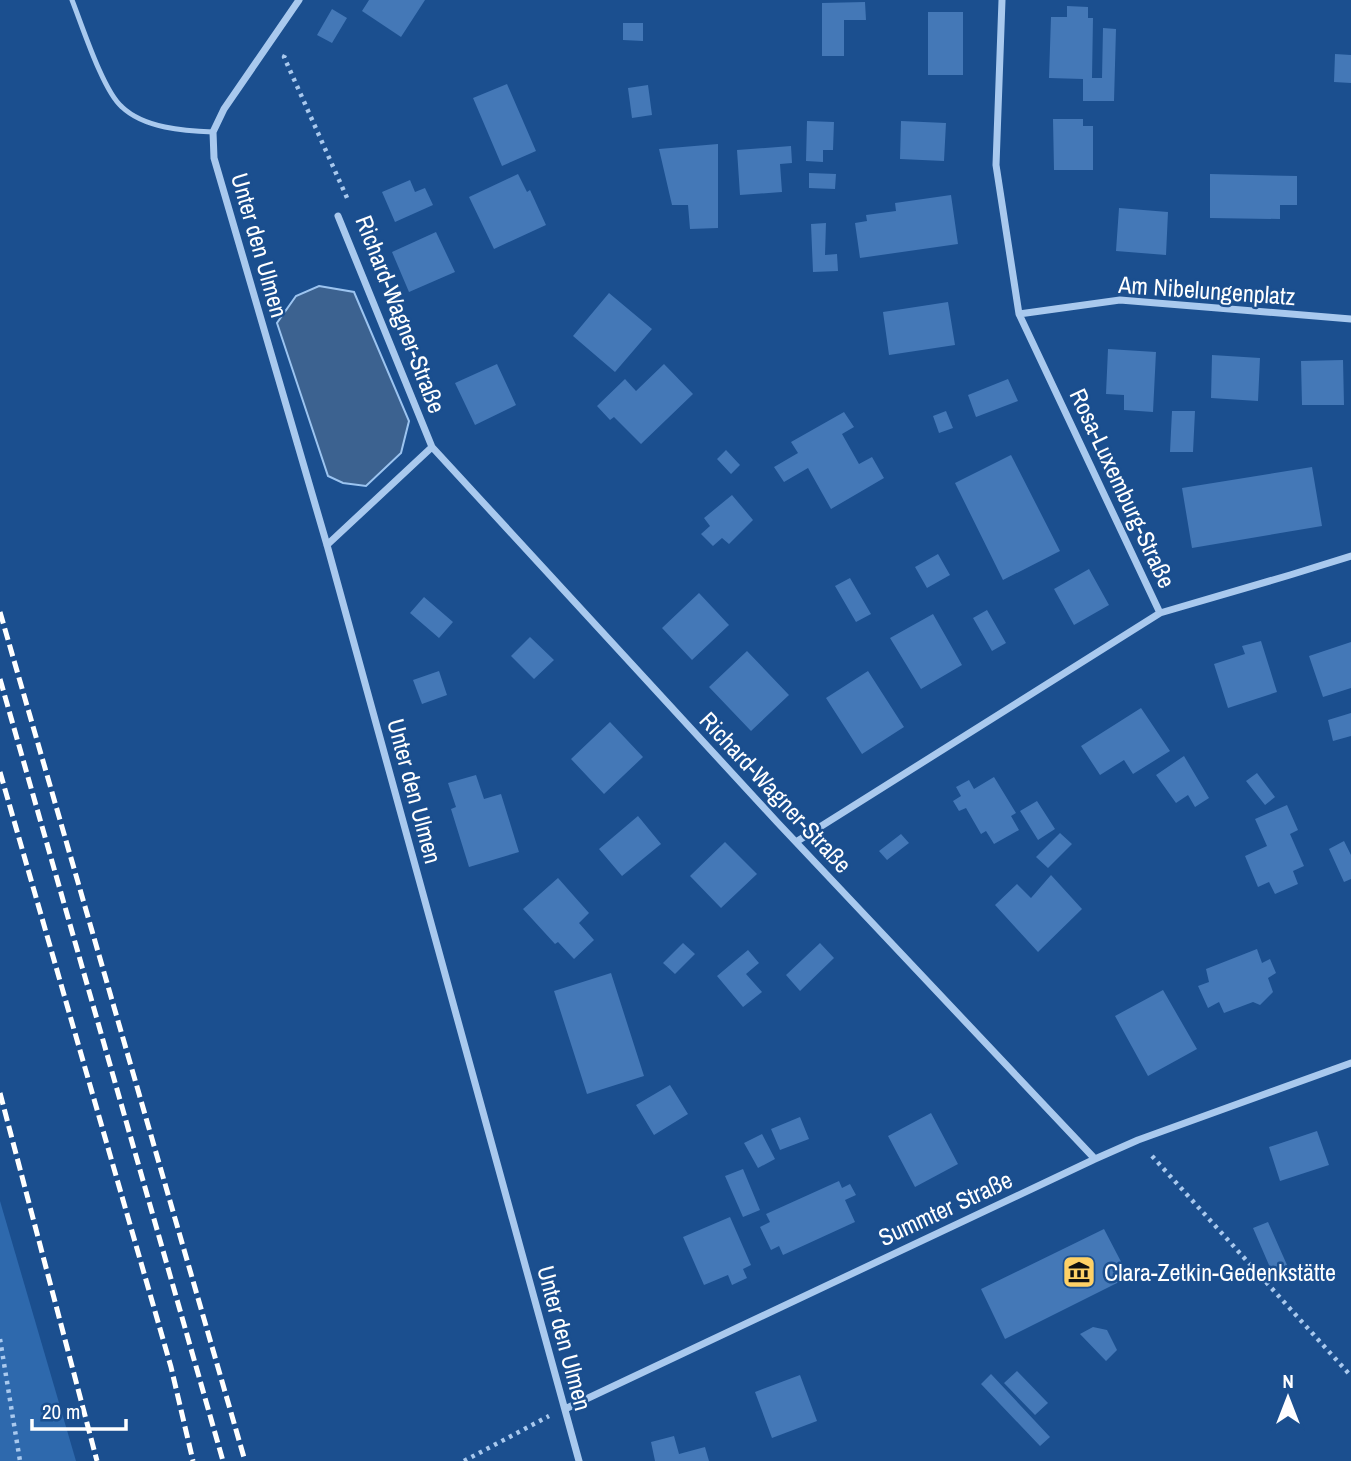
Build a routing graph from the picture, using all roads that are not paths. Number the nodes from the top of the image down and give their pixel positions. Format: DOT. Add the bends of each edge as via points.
graph roads {
  1 [pos="72,0"];
  2 [pos="299,0"];
  3 [pos="1002,0"];
  4 [pos="213,132"];
  5 [pos="338,216"];
  6 [pos="1019,314"];
  7 [pos="1351,319"];
  8 [pos="432,447"];
  9 [pos="327,545"];
  10 [pos="1351,555"];
  11 [pos="1160,612"];
  12 [pos="796,842"];
  13 [pos="1351,1063"];
  14 [pos="1095,1159"];
  15 [pos="565,1409"];
  16 [pos="579,1461"];
  1 -- 4 [label="lane" via="108,88 121,107 160,125"];
  2 -- 4 [label="street"];
  3 -- 6 [label="street, Rosa-Luxemburg-Straße" via="996,165"];
  4 -- 9 [label="street, Unter den Ulmen" via="214,158"];
  5 -- 8 [label="street, Richard-Wagner-Straße"];
  6 -- 7 [label="street, Am Nibelungenplatz" via="1121,300"];
  6 -- 11 [label="street, Rosa-Luxemburg-Straße"];
  8 -- 9 [label="street, Richard-Wagner-Straße"];
  8 -- 12 [label="street, Richard-Wagner-Straße"];
  9 -- 15 [label="street, Unter den Ulmen"];
  10 -- 11 [label="street"];
  11 -- 12 [label="street, Rosa-Luxemburg-Straße"];
  12 -- 14 [label="street, Richard-Wagner-Straße"];
  13 -- 14 [label="street, Summter Straße"];
  14 -- 15 [label="street, Summter Straße"];
  15 -- 16 [label="street, Unter den Ulmen"];
}
